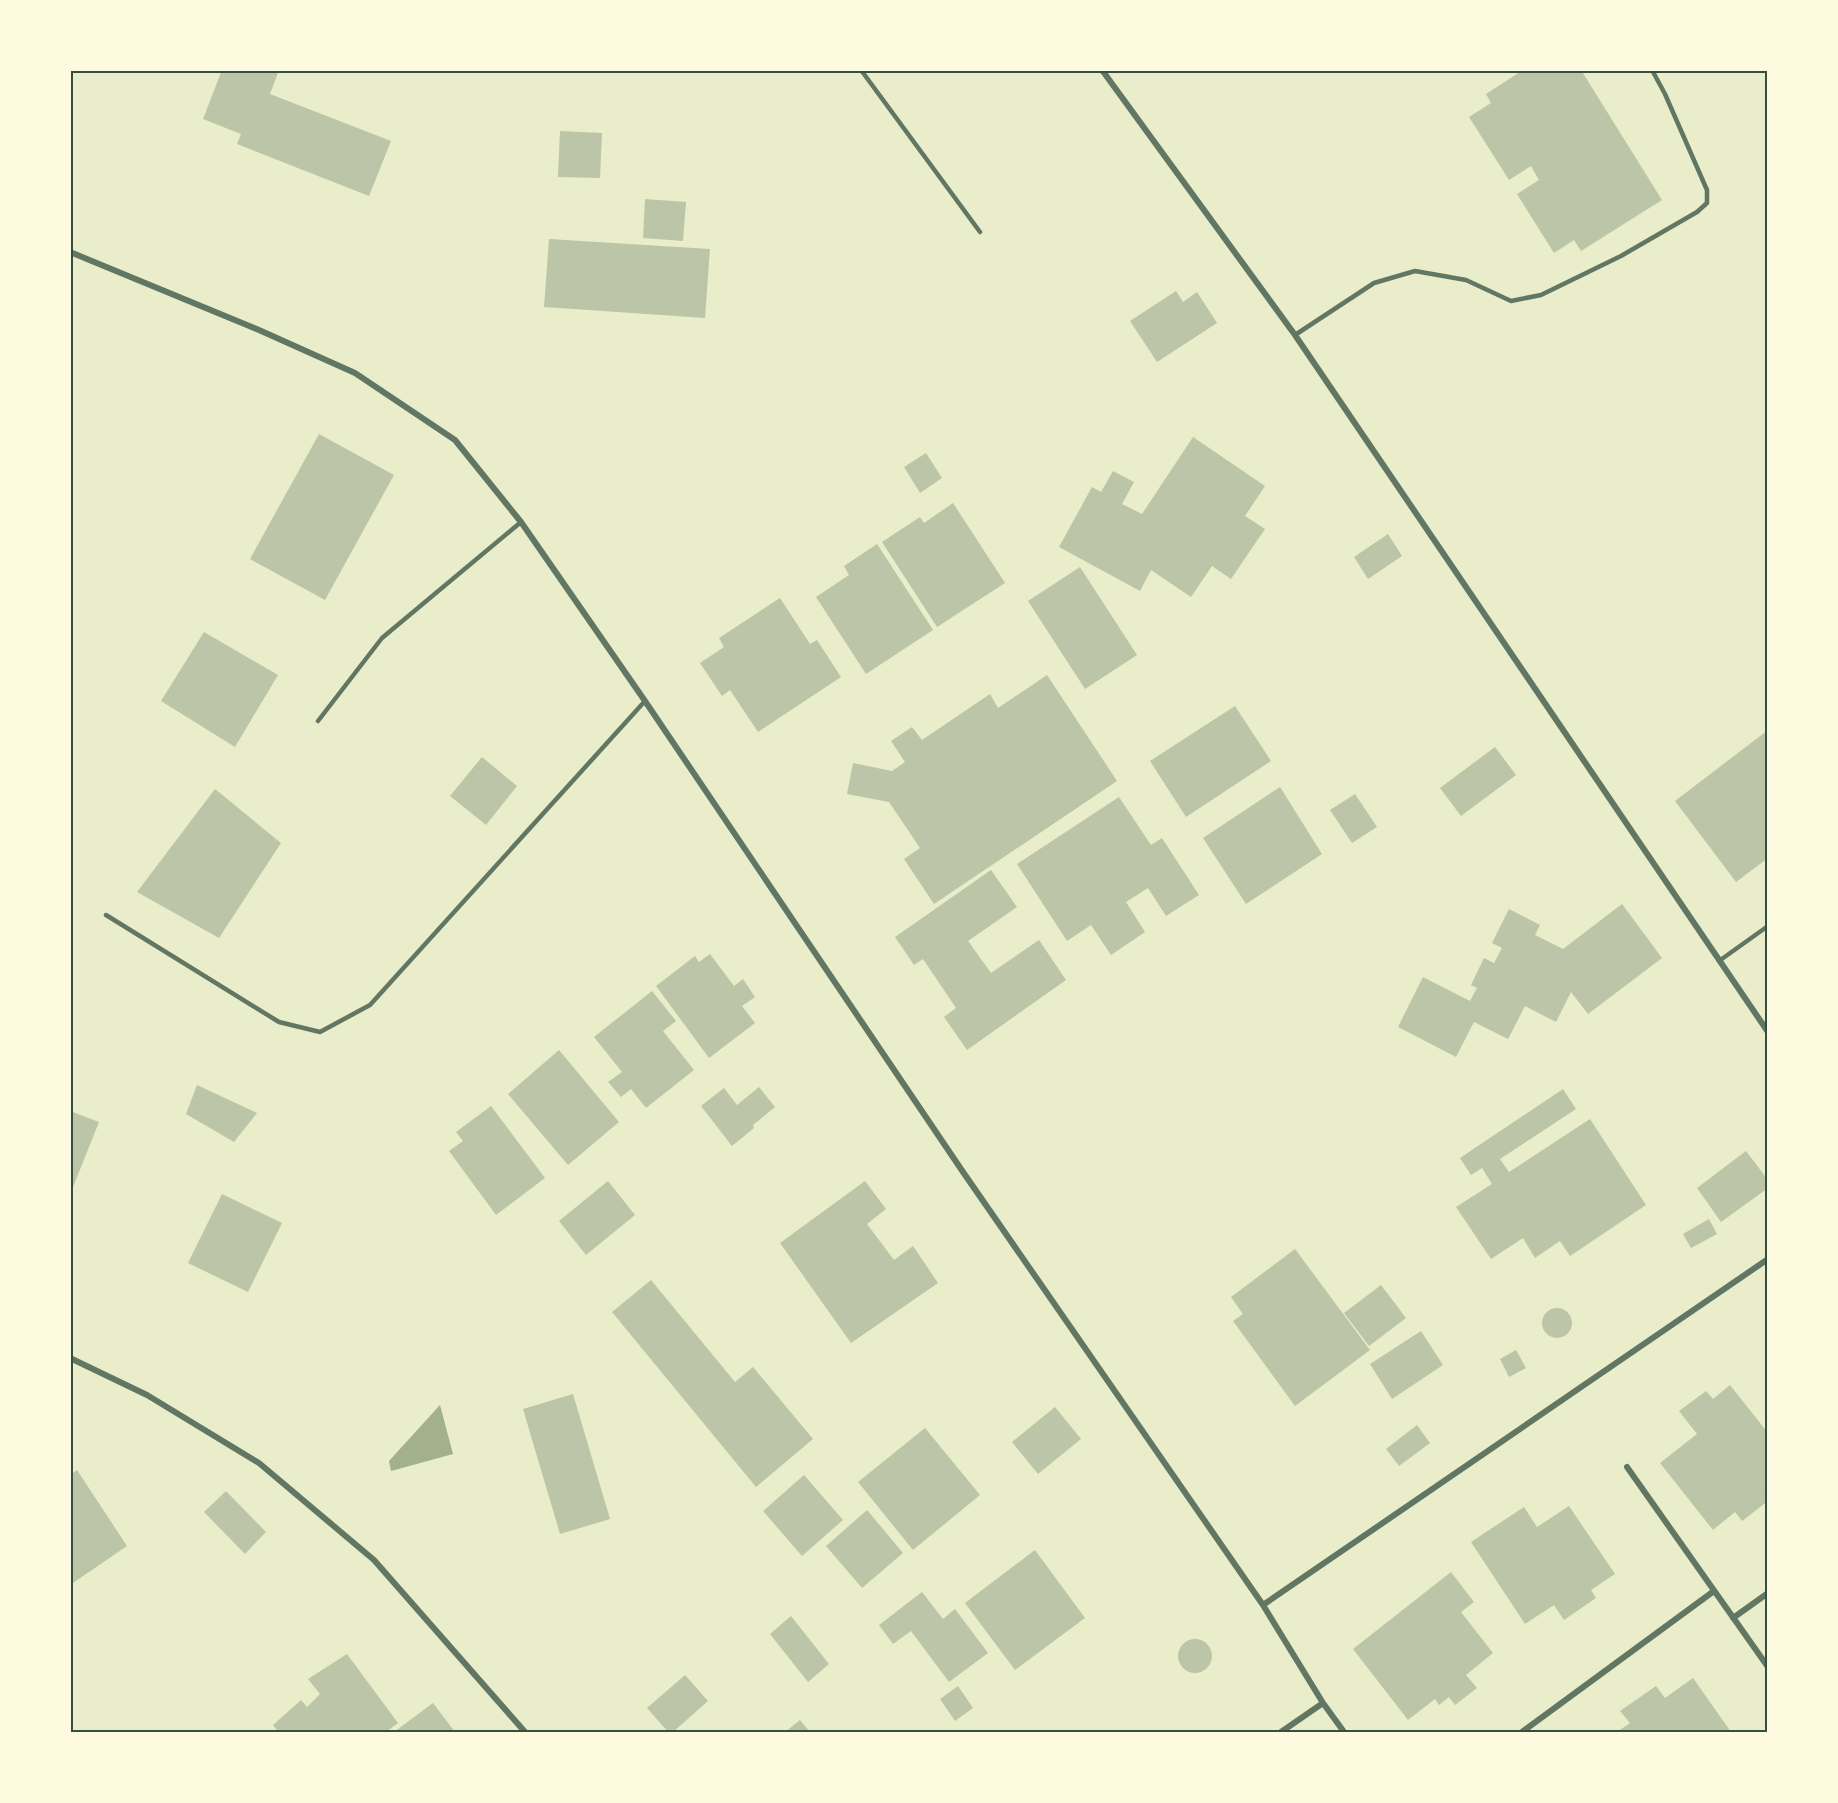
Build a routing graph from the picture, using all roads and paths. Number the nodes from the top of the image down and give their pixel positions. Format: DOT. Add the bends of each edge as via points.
graph roads {
  1 [pos="861,70"];
  2 [pos="1102,70"];
  3 [pos="1652,70"];
  4 [pos="980,232"];
  5 [pos="70,252"];
  6 [pos="1295,335"];
  7 [pos="521,522"];
  8 [pos="645,701"];
  9 [pos="318,721"];
  10 [pos="106,915"];
  11 [pos="1767,926"];
  12 [pos="1719,961"];
  13 [pos="1767,1032"];
  14 [pos="1767,1259"];
  15 [pos="70,1358"];
  16 [pos="1627,1467"];
  17 [pos="1714,1591"];
  18 [pos="1767,1593"];
  19 [pos="1263,1605"];
  20 [pos="1733,1618"];
  21 [pos="1767,1667"];
  22 [pos="1323,1703"];
  23 [pos="525,1732"];
  24 [pos="1281,1732"];
  25 [pos="1344,1732"];
  26 [pos="1522,1732"];
  1 -- 4 [label="lane"];
  2 -- 6 [label="street"];
  3 -- 6 [label="lane" via="1707,190 1707,204 1697,212 1622,256 1541,295 1511,301 1466,280 1416,272 1374,283"];
  5 -- 7 [label="street" via="355,373 454,440"];
  6 -- 12 [label="street"];
  7 -- 8 [label="street"];
  7 -- 9 [label="lane" via="382,638"];
  8 -- 10 [label="lane" via="370,1005 320,1032 279,1022"];
  8 -- 19 [label="street" via="963,1172"];
  11 -- 12 [label="lane"];
  12 -- 13 [label="street"];
  14 -- 19 [label="street"];
  15 -- 23 [label="street" via="147,1395 259,1463 374,1560"];
  16 -- 17 [label="street"];
  17 -- 20 [label="street"];
  17 -- 26 [label="street"];
  18 -- 20 [label="street"];
  19 -- 22 [label="street"];
  20 -- 21 [label="street"];
  22 -- 24 [label="street"];
  22 -- 25 [label="street"];
}
